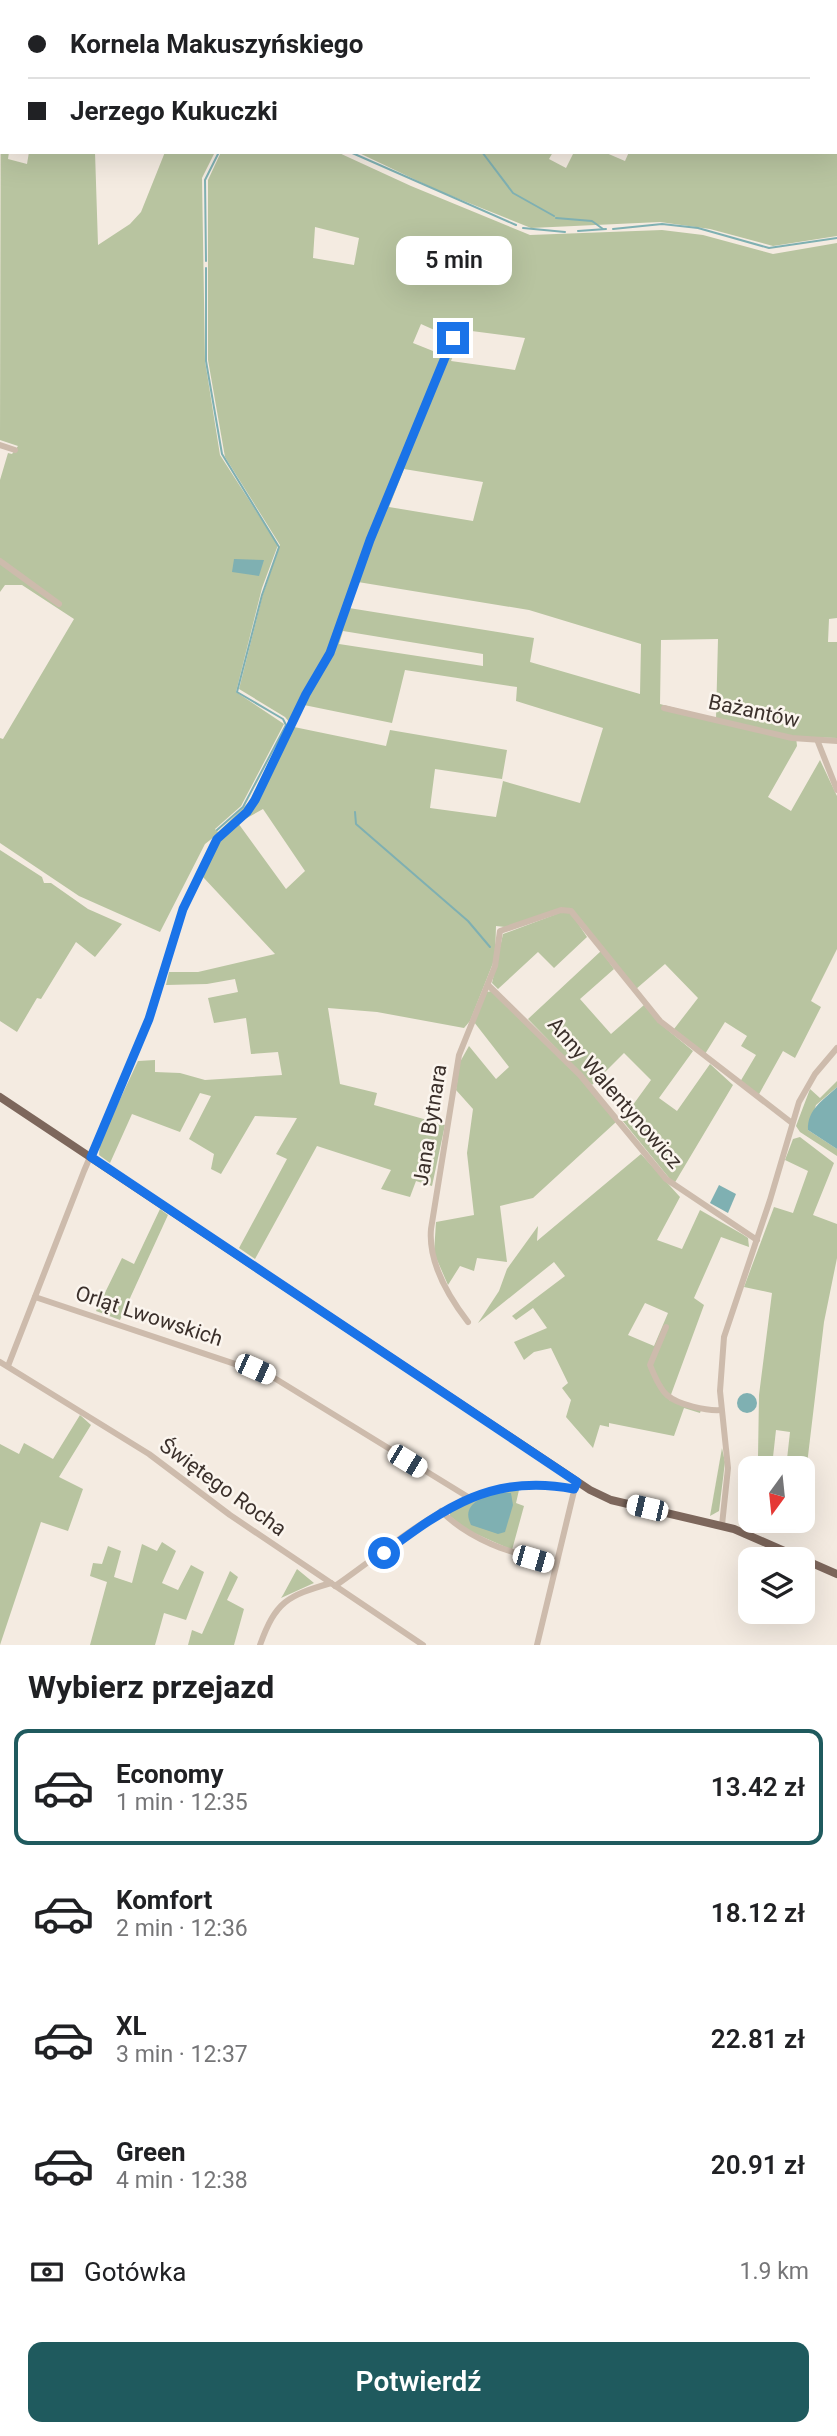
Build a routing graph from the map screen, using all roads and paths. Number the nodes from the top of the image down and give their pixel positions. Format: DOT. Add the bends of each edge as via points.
graph roads {
  1 [pos="453,338"];
  2 [pos="0,445"];
  3 [pos="15,450"];
  4 [pos="0,561"];
  5 [pos="59,604"];
  6 [pos="664,708"];
  7 [pos="837,741"];
  8 [pos="818,742"];
  9 [pos="837,790"];
  10 [pos="488,985"];
  11 [pos="837,1048"];
  12 [pos="0,1097"];
  13 [pos="792,1123"];
  14 [pos="91,1157"];
  15 [pos="757,1240"];
  16 [pos="35,1297"];
  17 [pos="468,1322"];
  18 [pos="666,1327"];
  19 [pos="0,1362"];
  20 [pos="8,1366"];
  21 [pos="722,1410"];
  22 [pos="576,1486"];
  23 [pos="468,1497"];
  24 [pos="441,1511"];
  25 [pos="722,1525"];
  26 [pos="556,1565"];
  27 [pos="837,1574"];
  28 [pos="333,1585"];
  29 [pos="260,1645"];
  30 [pos="423,1645"];
  31 [pos="537,1645"];
  1 -- 14 [label="street" via="370,540 330,653 255,800 217,839 183,909 149,1019"];
  2 -- 3 [label="street"];
  4 -- 5 [label="street"];
  6 -- 8 [label="street, Bażantów"];
  7 -- 8 [label="street, Bażantów"];
  8 -- 9 [label="street"];
  10 -- 13 [label="street, Jana Bytnara" via="500,931 561,910 571,911 660,1021"];
  10 -- 15 [label="street, Anny Walentynowicz" via="580,1075 666,1180"];
  10 -- 17 [label="street, Jana Bytnara" via="459,1055 430,1238 438,1271"];
  11 -- 13 [label="street" via="809,1083"];
  12 -- 14 [label="main road"];
  13 -- 15 [label="street"];
  14 -- 16 [label="street"];
  14 -- 22 [label="main road"];
  15 -- 21 [label="street" via="724,1337"];
  16 -- 20 [label="street"];
  16 -- 23 [label="street, Orląt Lwowskich" via="271,1376"];
  18 -- 21 [label="street" via="650,1366 664,1391 671,1398"];
  19 -- 20 [label="street, Świętego Rocha"];
  20 -- 28 [label="street, Świętego Rocha" via="149,1454"];
  21 -- 25 [label="street" via="728,1468"];
  22 -- 23 [label="street" via="523,1484"];
  22 -- 25 [label="main road" via="611,1500"];
  22 -- 26 [label="street"];
  23 -- 24 [label="street"];
  24 -- 26 [label="street" via="472,1536"];
  24 -- 28 [label="street"];
  25 -- 27 [label="main road"];
  26 -- 31 [label="street"];
  28 -- 29 [label="street" via="284,1601"];
  28 -- 30 [label="street, Świętego Rocha"];
}
